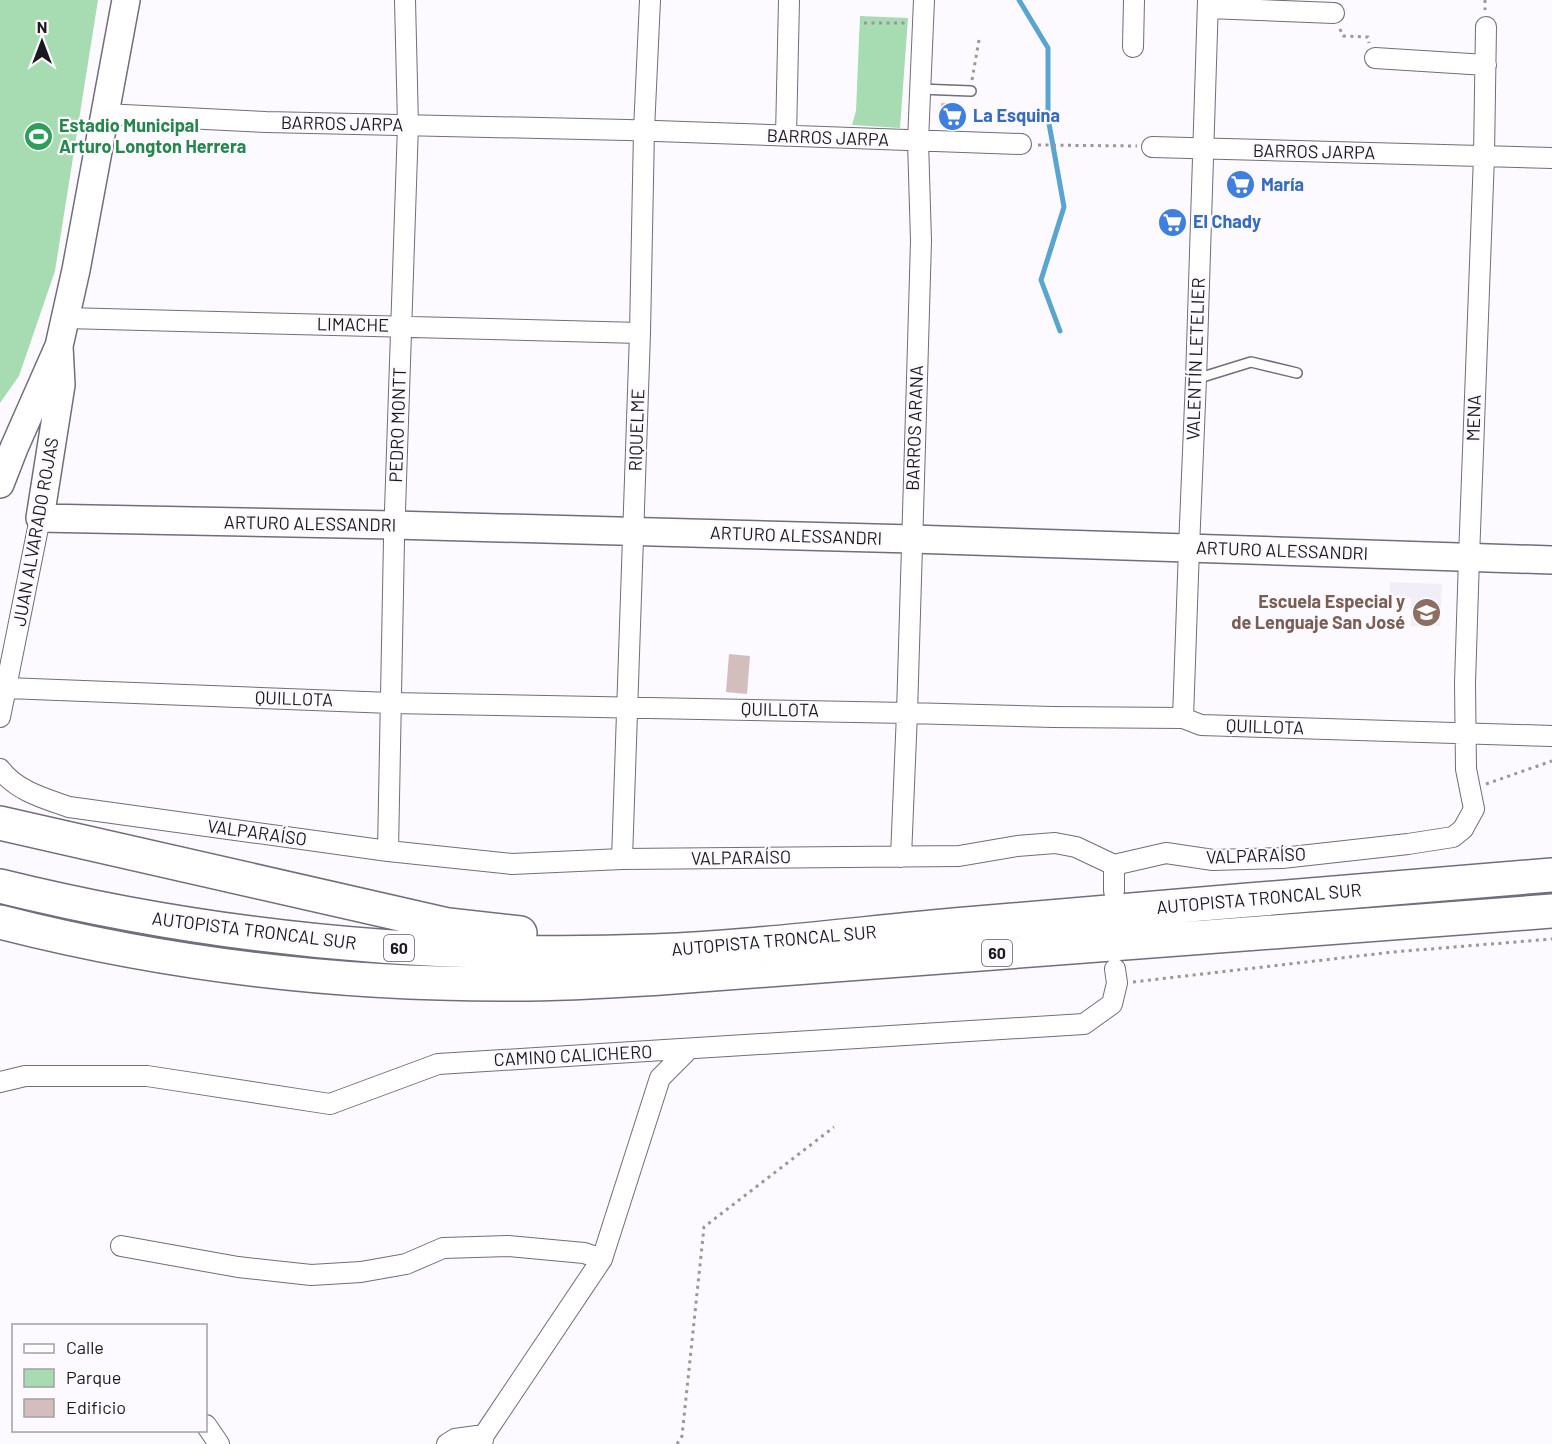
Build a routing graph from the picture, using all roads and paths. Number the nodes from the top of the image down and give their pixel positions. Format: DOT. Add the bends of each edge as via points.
graph roads {
  1 [pos="126,0"];
  2 [pos="405,0"];
  3 [pos="650,0"];
  4 [pos="789,0"];
  5 [pos="924,0"];
  6 [pos="1134,0"];
  7 [pos="1208,4"];
  8 [pos="1334,13"];
  9 [pos="864,23"];
  10 [pos="923,23"];
  11 [pos="1486,27"];
  12 [pos="979,40"];
  13 [pos="1133,47"];
  14 [pos="1375,58"];
  15 [pos="1486,65"];
  16 [pos="920,88"];
  17 [pos="971,91"];
  18 [pos="104,114"];
  19 [pos="408,125"];
  20 [pos="644,130"];
  21 [pos="786,136"];
  22 [pos="918,141"];
  23 [pos="1021,144"];
  24 [pos="1152,147"];
  25 [pos="1203,149"];
  26 [pos="1484,156"];
  27 [pos="1552,158"];
  28 [pos="66,318"];
  29 [pos="402,327"];
  30 [pos="640,333"];
  31 [pos="59,346"];
  32 [pos="1297,373"];
  33 [pos="1196,379"];
  34 [pos="0,484"];
  35 [pos="40,518"];
  36 [pos="394,525"];
  37 [pos="633,531"];
  38 [pos="912,539"];
  39 [pos="1188,548"];
  40 [pos="1469,558"];
  41 [pos="1552,560"];
  42 [pos="7,688"];
  43 [pos="391,703"];
  44 [pos="627,708"];
  45 [pos="907,713"];
  46 [pos="0,717"];
  47 [pos="1184,718"];
  48 [pos="1465,734"];
  49 [pos="1552,736"];
  50 [pos="1552,761"];
  51 [pos="0,769"];
  52 [pos="1470,789"];
  53 [pos="1474,810"];
  54 [pos="0,823"];
  55 [pos="388,851"];
  56 [pos="901,857"];
  57 [pos="622,859"];
  58 [pos="1114,865"];
  59 [pos="1552,875"];
  60 [pos="0,886"];
  61 [pos="1114,891"];
  62 [pos="1552,911"];
  63 [pos="0,922"];
  64 [pos="803,939"];
  65 [pos="1552,939"];
  66 [pos="1116,976"];
  67 [pos="689,1049"];
  68 [pos="0,1082"];
  69 [pos="834,1127"];
  70 [pos="121,1246"];
  71 [pos="602,1259"];
  72 [pos="207,1426"];
  73 [pos="483,1440"];
  74 [pos="219,1444"];
  75 [pos="447,1444"];
  76 [pos="677,1444"];
  1 -- 18 [label="main road, JUAN ALVARADO ROJAS"];
  2 -- 19 [label="street, PEDRO MONTT"];
  3 -- 20 [label="street, RIQUELME"];
  4 -- 21 [label="street"];
  5 -- 10 [label="street, BARROS ARANA"];
  6 -- 13 [label="street"];
  7 -- 8 [label="street"];
  7 -- 25 [label="street, VALENTÍN LETELIER"];
  8 -- 14 [label="path" via="1343,36 1368,37"];
  9 -- 10 [label="path"];
  10 -- 16 [label="street, BARROS ARANA"];
  11 -- 15 [label="street, MENA"];
  12 -- 17 [label="path"];
  14 -- 15 [label="street"];
  15 -- 26 [label="street, MENA"];
  16 -- 17 [label="lane"];
  16 -- 22 [label="street, BARROS ARANA"];
  18 -- 19 [label="street, BARROS JARPA"];
  18 -- 28 [label="main road, JUAN ALVARADO ROJAS"];
  19 -- 20 [label="street, BARROS JARPA"];
  19 -- 29 [label="street, PEDRO MONTT"];
  20 -- 21 [label="street, BARROS JARPA"];
  20 -- 30 [label="street, RIQUELME"];
  21 -- 22 [label="street, BARROS JARPA"];
  22 -- 23 [label="street, BARROS JARPA"];
  22 -- 38 [label="street, BARROS ARANA" via="921,242"];
  23 -- 24 [label="path"];
  24 -- 25 [label="street, BARROS JARPA"];
  25 -- 26 [label="street, BARROS JARPA"];
  25 -- 33 [label="street, VALENTÍN LETELIER"];
  26 -- 27 [label="street, BARROS JARPA"];
  26 -- 40 [label="street, MENA"];
  28 -- 29 [label="street, LIMACHE"];
  28 -- 31 [label="main road, JUAN ALVARADO ROJAS"];
  29 -- 30 [label="street, LIMACHE"];
  29 -- 36 [label="street, PEDRO MONTT"];
  30 -- 37 [label="street, RIQUELME"];
  31 -- 34 [label="main road, JUAN ALVARADO ROJAS"];
  31 -- 35 [label="main road, JUAN ALVARADO ROJAS" via="61,385"];
  32 -- 33 [label="lane" via="1251,362"];
  33 -- 39 [label="street, VALENTÍN LETELIER"];
  35 -- 36 [label="main road, ARTURO ALESSANDRI"];
  35 -- 42 [label="street, JUAN ALVARADO ROJAS"];
  36 -- 37 [label="main road, ARTURO ALESSANDRI"];
  36 -- 43 [label="street, PEDRO MONTT"];
  37 -- 38 [label="main road, ARTURO ALESSANDRI"];
  37 -- 44 [label="street, RIQUELME"];
  38 -- 39 [label="main road, ARTURO ALESSANDRI"];
  38 -- 45 [label="street, BARROS ARANA"];
  39 -- 40 [label="main road, ARTURO ALESSANDRI"];
  39 -- 47 [label="street, VALENTÍN LETELIER"];
  40 -- 41 [label="main road, ARTURO ALESSANDRI"];
  40 -- 48 [label="street, MENA"];
  42 -- 43 [label="street, QUILLOTA"];
  42 -- 46 [label="street, JUAN ALVARADO ROJAS"];
  43 -- 44 [label="street, QUILLOTA"];
  43 -- 55 [label="street, PEDRO MONTT"];
  44 -- 45 [label="street, QUILLOTA"];
  44 -- 57 [label="street, RIQUELME"];
  45 -- 47 [label="street, QUILLOTA"];
  45 -- 56 [label="street, BARROS ARANA"];
  47 -- 48 [label="street, QUILLOTA" via="1201,725"];
  48 -- 49 [label="street, QUILLOTA"];
  48 -- 52 [label="street, MENA"];
  50 -- 52 [label="path"];
  51 -- 55 [label="street, VALPARAÍSO" via="22,789 69,807"];
  52 -- 53 [label="street, MENA"];
  53 -- 58 [label="street, VALPARAÍSO" via="1453,837 1408,844 1282,858 1214,860 1166,853"];
  54 -- 64 [label="highway" via="448,926 554,936"];
  55 -- 57 [label="street, VALPARAÍSO" via="512,864"];
  56 -- 57 [label="street, VALPARAÍSO"];
  56 -- 58 [label="street, VALPARAÍSO" via="959,856 1054,843 1076,847"];
  58 -- 61 [label="street"];
  59 -- 64 [label="highway, AUTOPISTA TRONCAL SUR / 60"];
  60 -- 64 [label="highway, AUTOPISTA TRONCAL SUR / 60" via="175,922 379,946 586,953"];
  62 -- 63 [label="highway, AUTOPISTA TRONCAL SUR / 60" via="661,978 514,984 295,974 159,955"];
  65 -- 66 [label="path" via="1393,952 1149,981"];
  66 -- 67 [label="street, CAMINO CALICHERO" via="1112,1004 1084,1024"];
  67 -- 68 [label="street, CAMINO CALICHERO" via="438,1064 330,1104 147,1076 25,1076"];
  67 -- 71 [label="street" via="660,1078"];
  69 -- 76 [label="path" via="704,1227 682,1437"];
  70 -- 71 [label="street" via="238,1267 311,1275 406,1264 443,1248 508,1246 584,1253"];
  71 -- 73 [label="street"];
  72 -- 74 [label="street"];
  73 -- 75 [label="street" via="454,1439"];
}
